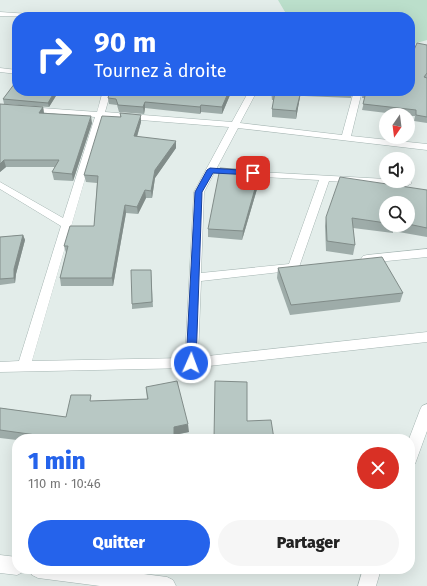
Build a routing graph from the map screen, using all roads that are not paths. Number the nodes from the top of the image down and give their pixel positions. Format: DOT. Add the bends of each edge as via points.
graph roads {
  1 [pos="0,14"];
  2 [pos="12,15"];
  3 [pos="12,67"];
  4 [pos="0,70"];
  5 [pos="8,71"];
  6 [pos="12,71"];
  7 [pos="108,96"];
  8 [pos="250,96"];
  9 [pos="357,96"];
  10 [pos="0,107"];
  11 [pos="100,115"];
  12 [pos="235,125"];
  13 [pos="346,138"];
  14 [pos="427,147"];
  15 [pos="233,172"];
  16 [pos="325,178"];
  17 [pos="379,181"];
  18 [pos="0,185"];
  19 [pos="66,225"];
  20 [pos="427,253"];
  21 [pos="357,260"];
  22 [pos="310,265"];
  23 [pos="294,267"];
  24 [pos="195,278"];
  25 [pos="427,337"];
  26 [pos="191,363"];
  27 [pos="0,367"];
  28 [pos="24,367"];
  29 [pos="427,410"];
  30 [pos="415,445"];
  31 [pos="0,564"];
  32 [pos="12,565"];
  33 [pos="76,574"];
  34 [pos="370,574"];
  35 [pos="167,586"];
  36 [pos="366,586"];
  1 -- 2 [label="street"];
  3 -- 5 [label="street"];
  4 -- 5 [label="street"];
  5 -- 6 [label="street"];
  7 -- 11 [label="street"];
  8 -- 12 [label="street"];
  9 -- 13 [label="street"];
  10 -- 11 [label="street"];
  11 -- 12 [label="street"];
  11 -- 19 [label="street"];
  12 -- 13 [label="street"];
  12 -- 24 [label="street" via="214,171 198,192"];
  13 -- 14 [label="street"];
  15 -- 16 [label="street"];
  16 -- 17 [label="street"];
  16 -- 23 [label="street"];
  18 -- 19 [label="street"];
  19 -- 28 [label="street"];
  20 -- 21 [label="street"];
  22 -- 23 [label="street"];
  23 -- 24 [label="street"];
  24 -- 26 [label="street"];
  25 -- 26 [label="street"];
  26 -- 28 [label="street"];
  27 -- 28 [label="street"];
  29 -- 30 [label="street"];
  31 -- 32 [label="street"];
  33 -- 35 [label="street"];
  34 -- 36 [label="street"];
}
